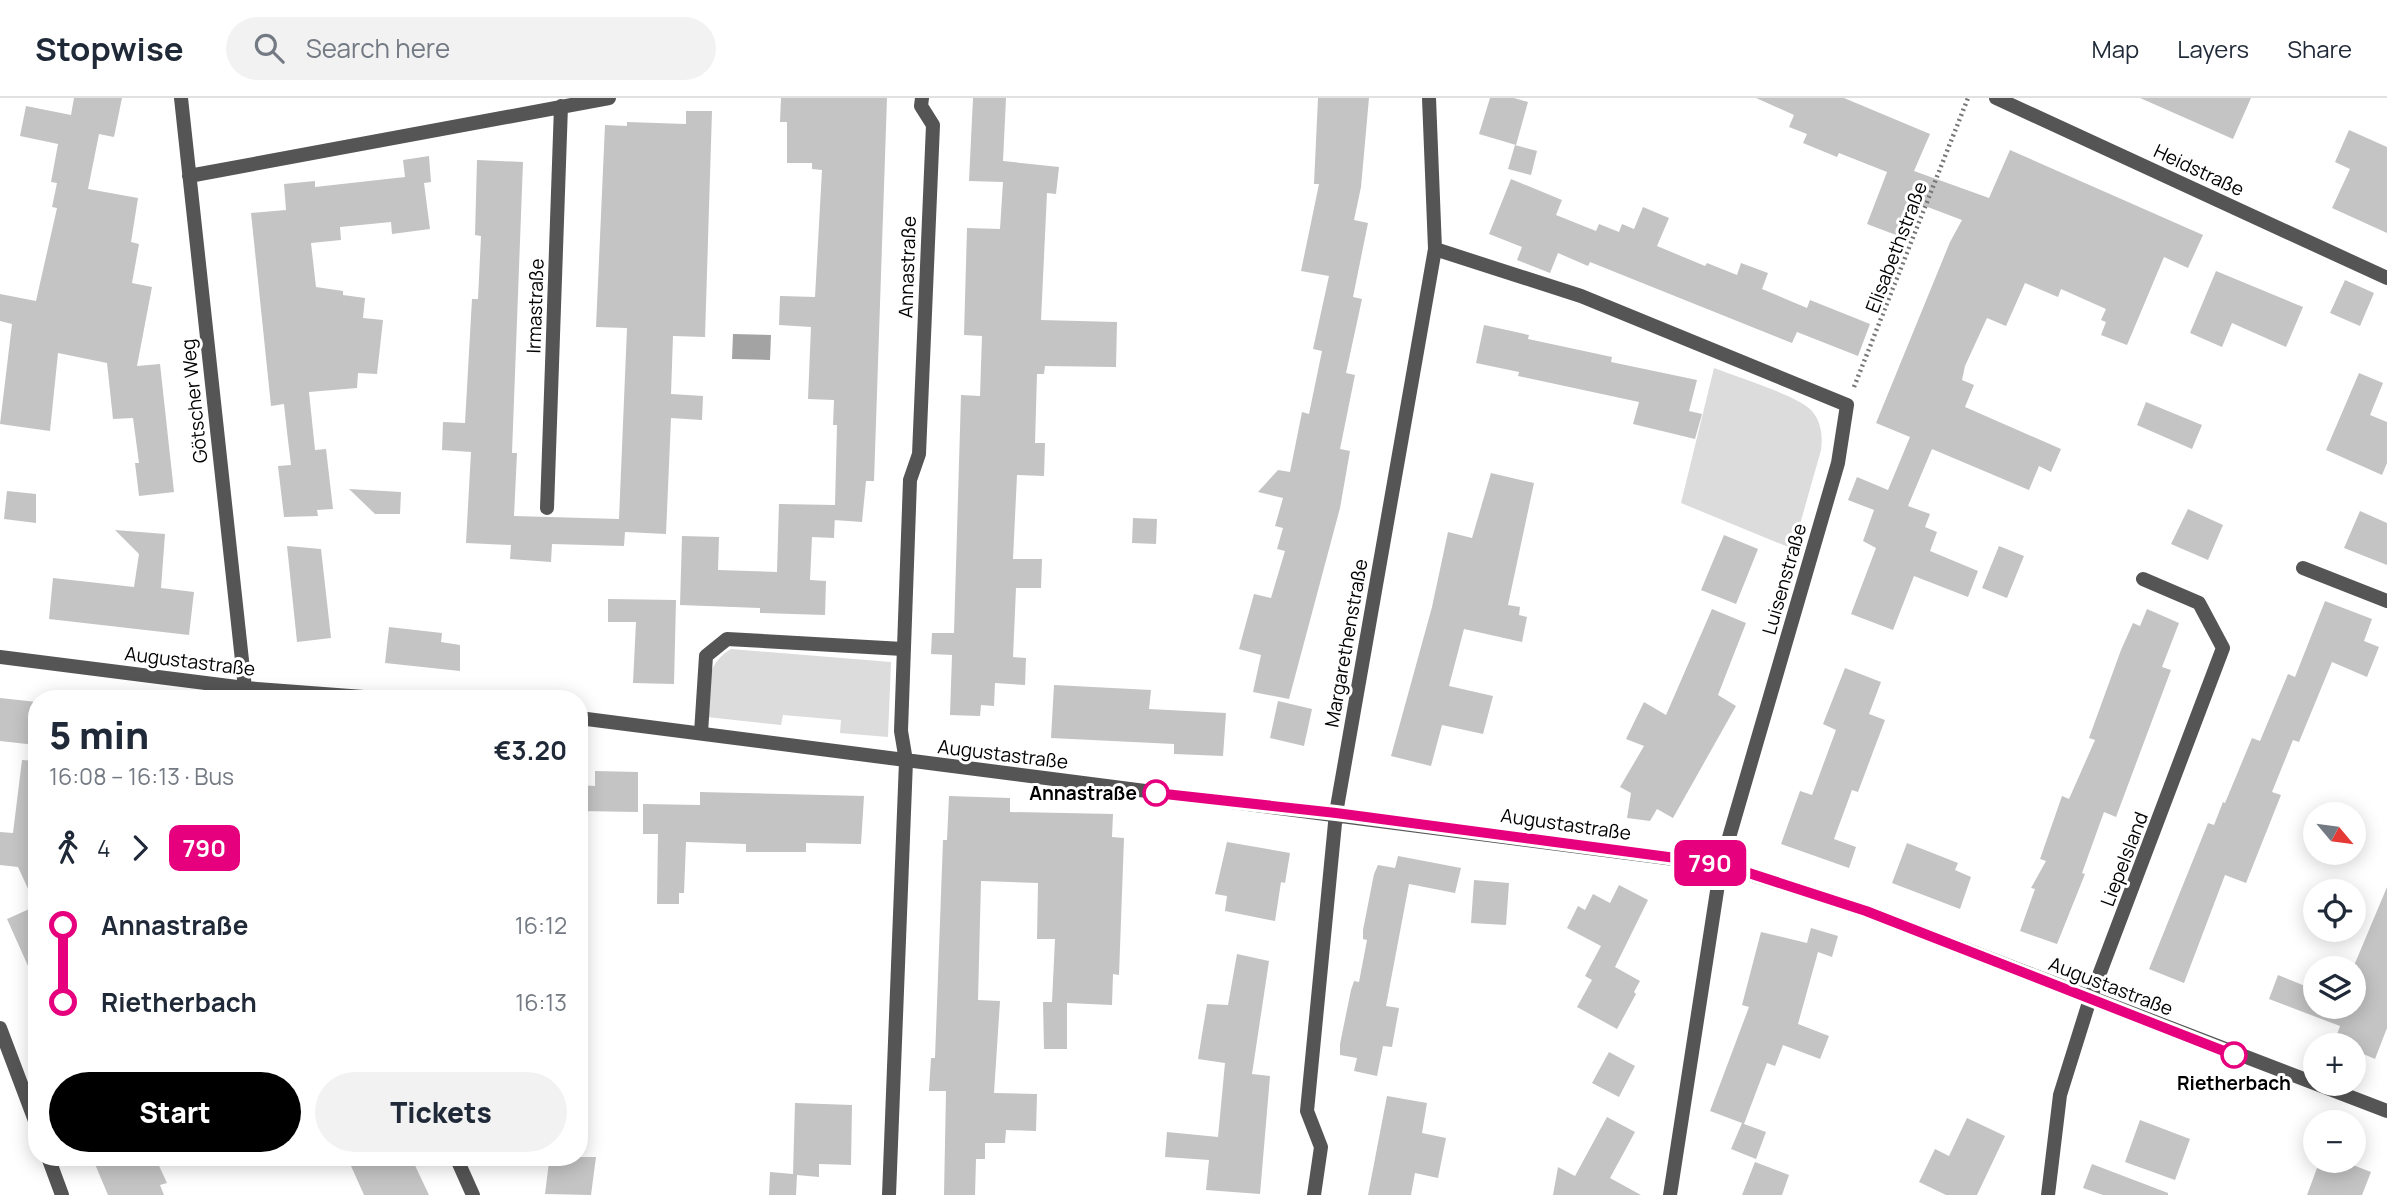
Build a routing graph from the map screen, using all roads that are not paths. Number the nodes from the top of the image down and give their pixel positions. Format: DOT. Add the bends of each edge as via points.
graph roads {
  1 [pos="181,98"];
  2 [pos="609,98"];
  3 [pos="922,98"];
  4 [pos="1429,98"];
  5 [pos="1996,98"];
  6 [pos="561,106"];
  7 [pos="189,176"];
  8 [pos="1434,249"];
  9 [pos="2387,278"];
  10 [pos="547,508"];
  11 [pos="2303,568"];
  12 [pos="2143,579"];
  13 [pos="2387,601"];
  14 [pos="903,649"];
  15 [pos="0,657"];
  16 [pos="227,690"];
  17 [pos="248,690"];
  18 [pos="588,719"];
  19 [pos="701,733"];
  20 [pos="906,761"];
  21 [pos="1336,813"];
  22 [pos="1721,864"];
  23 [pos="2090,999"];
  24 [pos="0,1028"];
  25 [pos="28,1102"];
  26 [pos="2387,1111"];
  27 [pos="51,1166"];
  28 [pos="460,1166"];
  29 [pos="62,1195"];
  30 [pos="473,1195"];
  31 [pos="890,1195"];
  32 [pos="1314,1195"];
  33 [pos="1670,1195"];
  34 [pos="2048,1195"];
  1 -- 7 [label="street, Götscher Weg"];
  2 -- 6 [label="street"];
  3 -- 14 [label="street, Annastraße" via="921,106 933,125 919,454 910,480"];
  4 -- 8 [label="street, Margarethenstraße"];
  5 -- 9 [label="street, Heidstraße"];
  6 -- 7 [label="street"];
  6 -- 10 [label="street, Irmastraße"];
  7 -- 17 [label="street, Götscher Weg"];
  8 -- 21 [label="street, Margarethenstraße"];
  8 -- 22 [label="street, Luisenstraße" via="1581,296 1847,405 1838,463"];
  11 -- 13 [label="street"];
  12 -- 23 [label="street, Liepelsland" via="2199,603 2223,648"];
  14 -- 19 [label="street" via="727,639 706,656"];
  14 -- 20 [label="street, Annastraße" via="901,731"];
  15 -- 16 [label="street, Augustastraße"];
  18 -- 19 [label="street, Augustastraße"];
  19 -- 20 [label="street, Augustastraße"];
  20 -- 21 [label="street, Augustastraße"];
  20 -- 31 [label="street, Annastraße"];
  21 -- 22 [label="street, Augustastraße"];
  21 -- 32 [label="street, Margarethenstraße" via="1307,1111 1321,1147"];
  22 -- 23 [label="street, Augustastraße" via="1866,911"];
  22 -- 33 [label="street, Luisenstraße"];
  23 -- 26 [label="street, Augustastraße"];
  23 -- 34 [label="street, Liepelsland" via="2060,1095"];
  24 -- 25 [label="street"];
  27 -- 29 [label="street"];
  28 -- 30 [label="street"];
}
